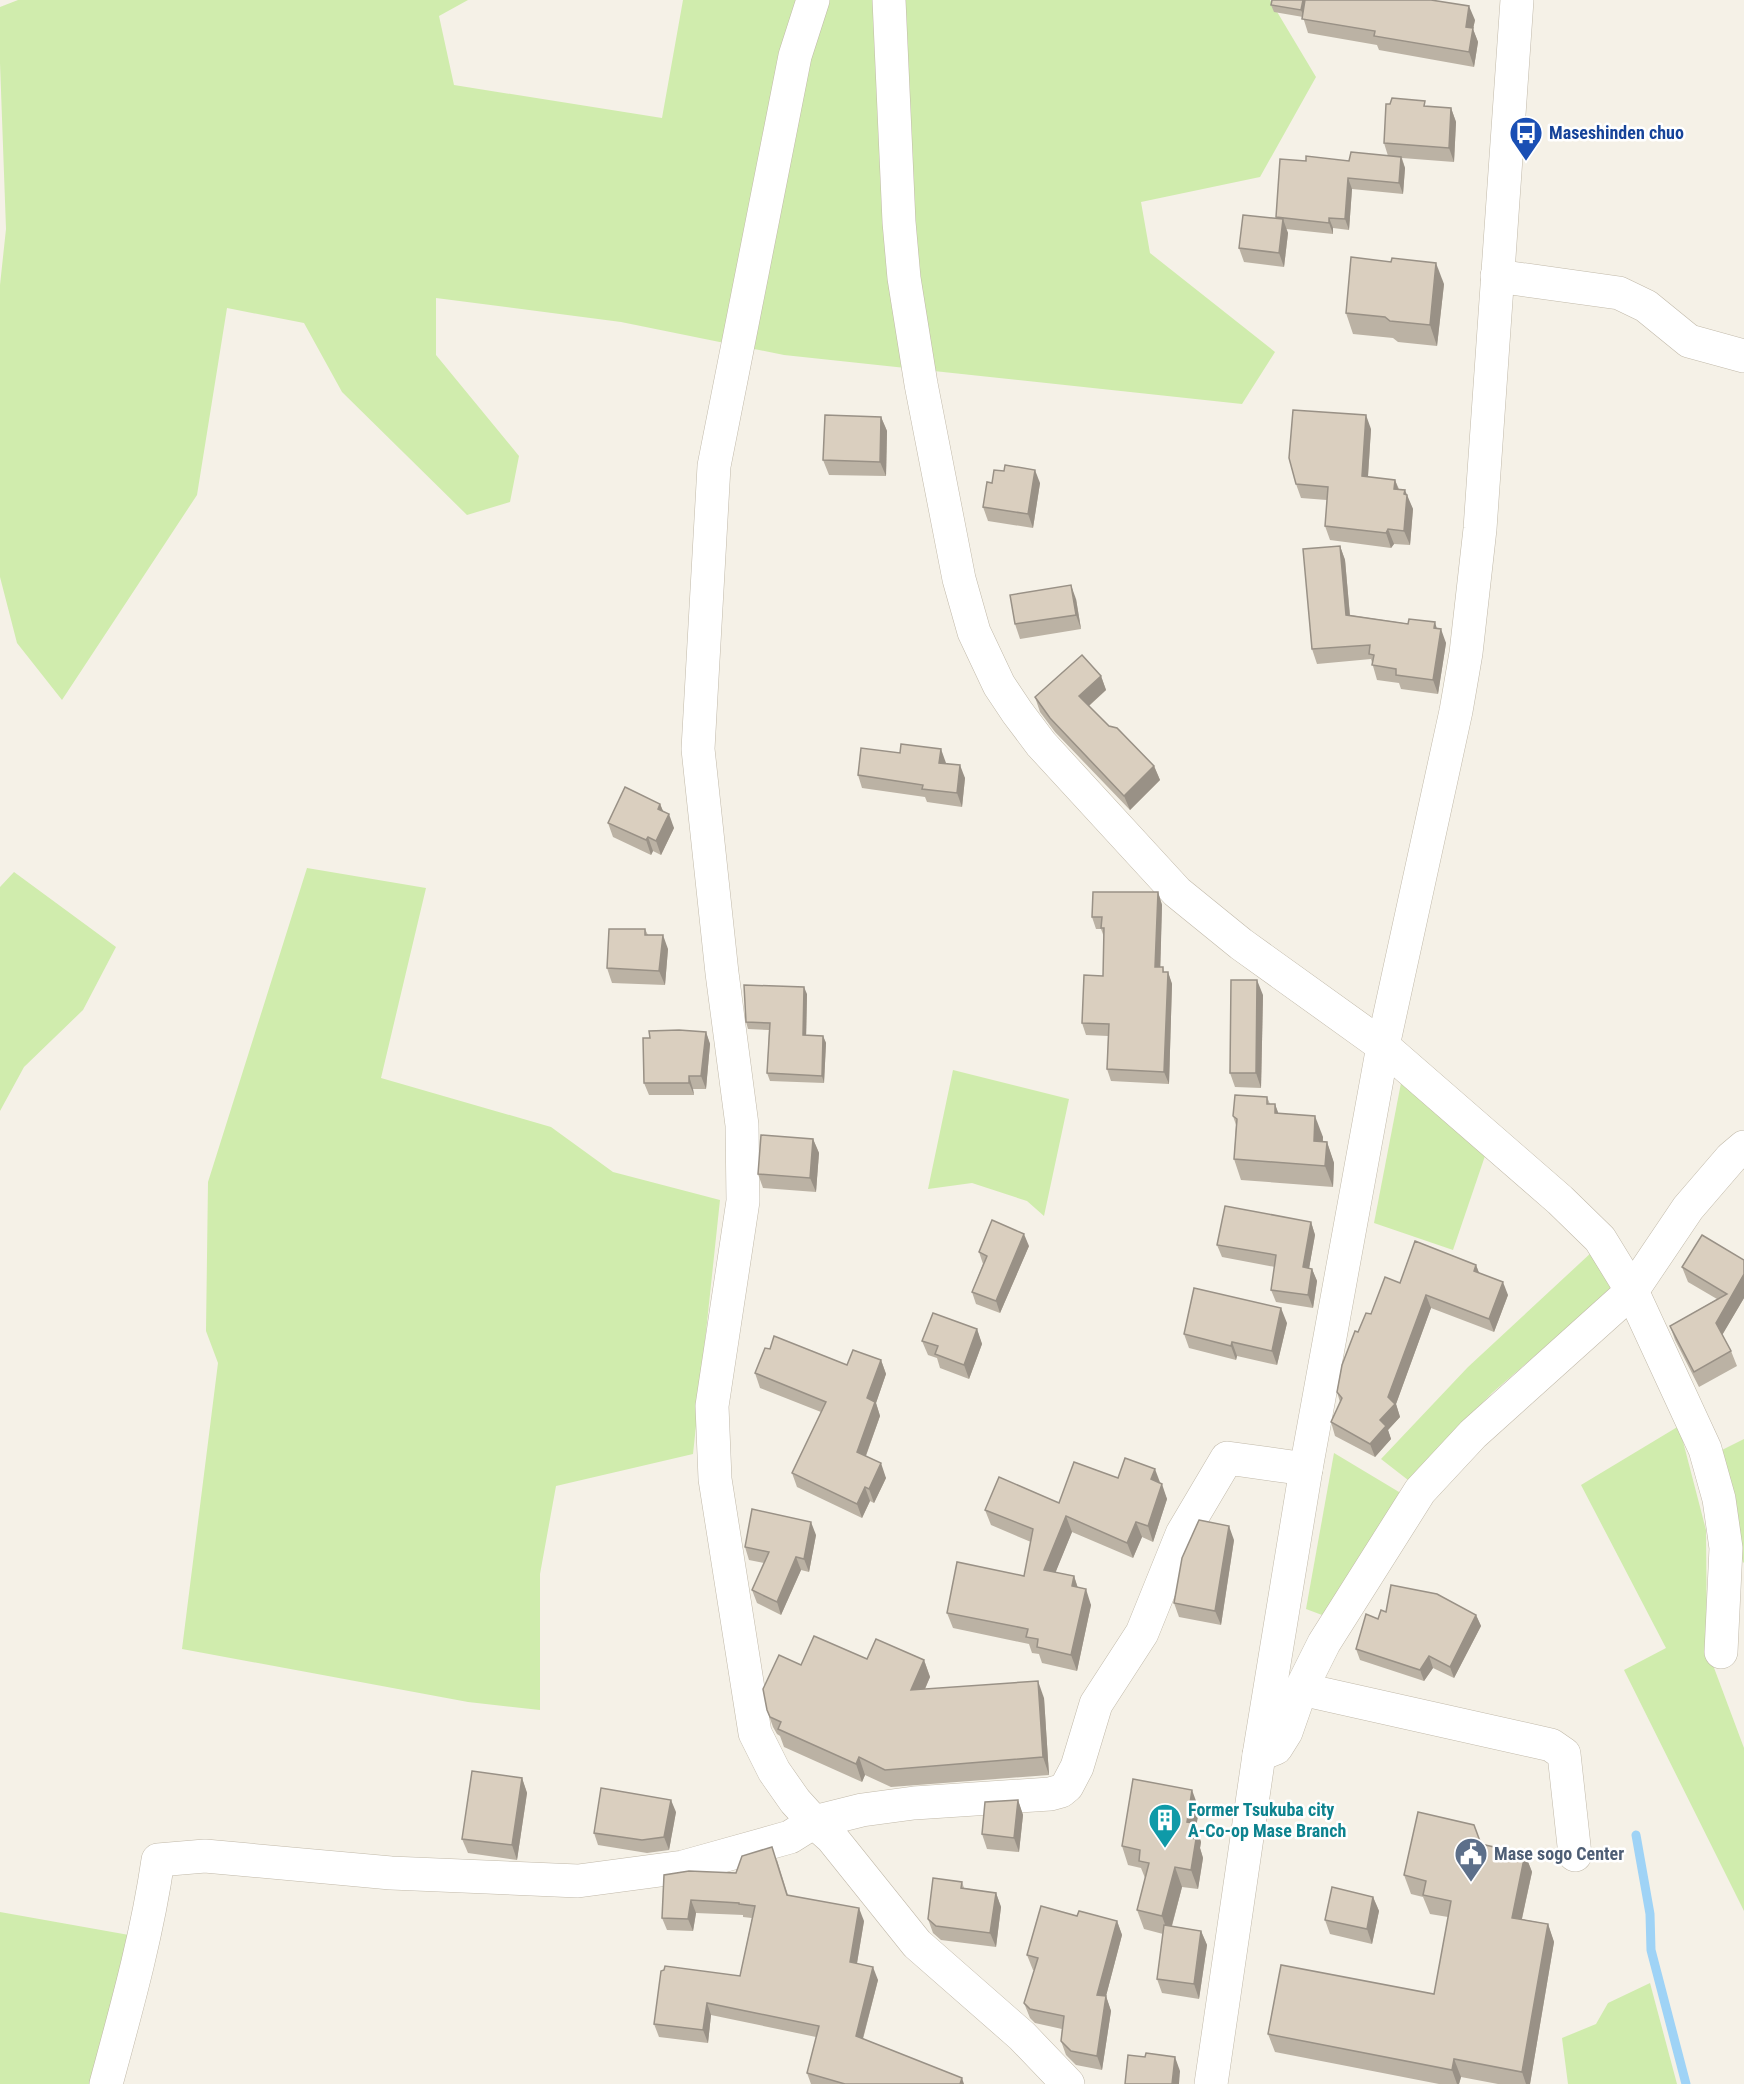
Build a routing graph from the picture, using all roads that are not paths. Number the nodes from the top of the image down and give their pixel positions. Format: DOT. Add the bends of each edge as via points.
graph roads {
  1 [pos="813,0"];
  2 [pos="889,0"];
  3 [pos="1517,0"];
  4 [pos="1497,276"];
  5 [pos="1744,356"];
  6 [pos="1383,1046"];
  7 [pos="1744,1147"];
  8 [pos="1632,1291"];
  9 [pos="1306,1469"];
  10 [pos="1720,1652"];
  11 [pos="1301,1689"];
  12 [pos="1259,1755"];
  13 [pos="814,1822"];
  14 [pos="1575,1855"];
  15 [pos="106,2084"];
  16 [pos="1068,2084"];
  17 [pos="1211,2084"];
  1 -- 13 [label="street" via="795,56 714,466 698,749 742,1125 743,1201 712,1406 715,1479 755,1733 774,1771"];
  2 -- 6 [label="street" via="899,222 921,384 959,579 974,632 999,685 1041,744 1177,892 1240,944"];
  3 -- 4 [label="street"];
  4 -- 5 [label="street" via="1619,293 1646,306 1689,341"];
  4 -- 6 [label="street" via="1480,529 1466,653"];
  6 -- 8 [label="street" via="1592,1231"];
  6 -- 9 [label="street"];
  7 -- 8 [label="street" via="1688,1208"];
  8 -- 10 [label="street" via="1705,1449 1719,1499 1726,1548"];
  8 -- 11 [label="street" via="1473,1434 1420,1491 1324,1643"];
  9 -- 12 [label="street"];
  9 -- 13 [label="street" via="1227,1458 1182,1534 1142,1633 1096,1704 1077,1767 1061,1791 914,1803"];
  11 -- 12 [label="street" via="1276,1748"];
  11 -- 14 [label="street" via="1551,1745 1564,1754"];
  12 -- 17 [label="street"];
  13 -- 15 [label="street" via="790,1837 683,1867 578,1881 391,1873 205,1856 158,1860 141,1953"];
  13 -- 16 [label="street" via="832,1838 917,1944 1022,2036"];
}
